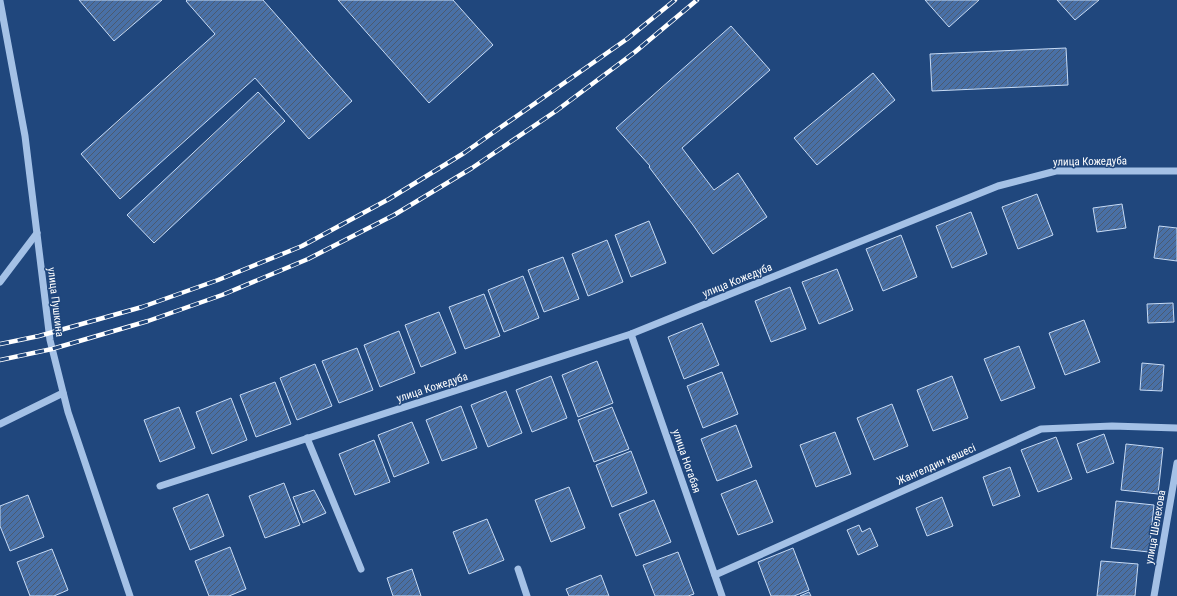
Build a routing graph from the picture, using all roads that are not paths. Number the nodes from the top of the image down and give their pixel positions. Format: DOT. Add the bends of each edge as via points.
graph roads {
  1 [pos="0,1"];
  2 [pos="1177,171"];
  3 [pos="37,233"];
  4 [pos="0,282"];
  5 [pos="631,334"];
  6 [pos="63,393"];
  7 [pos="0,424"];
  8 [pos="1177,428"];
  9 [pos="307,438"];
  10 [pos="1177,463"];
  11 [pos="160,486"];
  12 [pos="361,569"];
  13 [pos="518,569"];
  14 [pos="715,575"];
  15 [pos="130,596"];
  16 [pos="527,596"];
  17 [pos="722,596"];
  18 [pos="1154,596"];
  1 -- 3 [label="street, улица Пушкина" via="25,136"];
  2 -- 5 [label="street, улица Кожедуба" via="1056,171 998,186"];
  3 -- 4 [label="street"];
  3 -- 6 [label="street, улица Пушкина" via="50,340"];
  5 -- 9 [label="street, улица Кожедуба"];
  5 -- 14 [label="street, улица Ногабая"];
  6 -- 7 [label="street"];
  6 -- 15 [label="street, улица Пушкина"];
  8 -- 14 [label="street, Жангелдин көшесі" via="1112,426 1041,429"];
  9 -- 11 [label="street, улица Кожедуба"];
  9 -- 12 [label="street"];
  10 -- 18 [label="street, улица Шелехова"];
  13 -- 16 [label="street"];
  14 -- 17 [label="street, улица Ногабая"];
}
